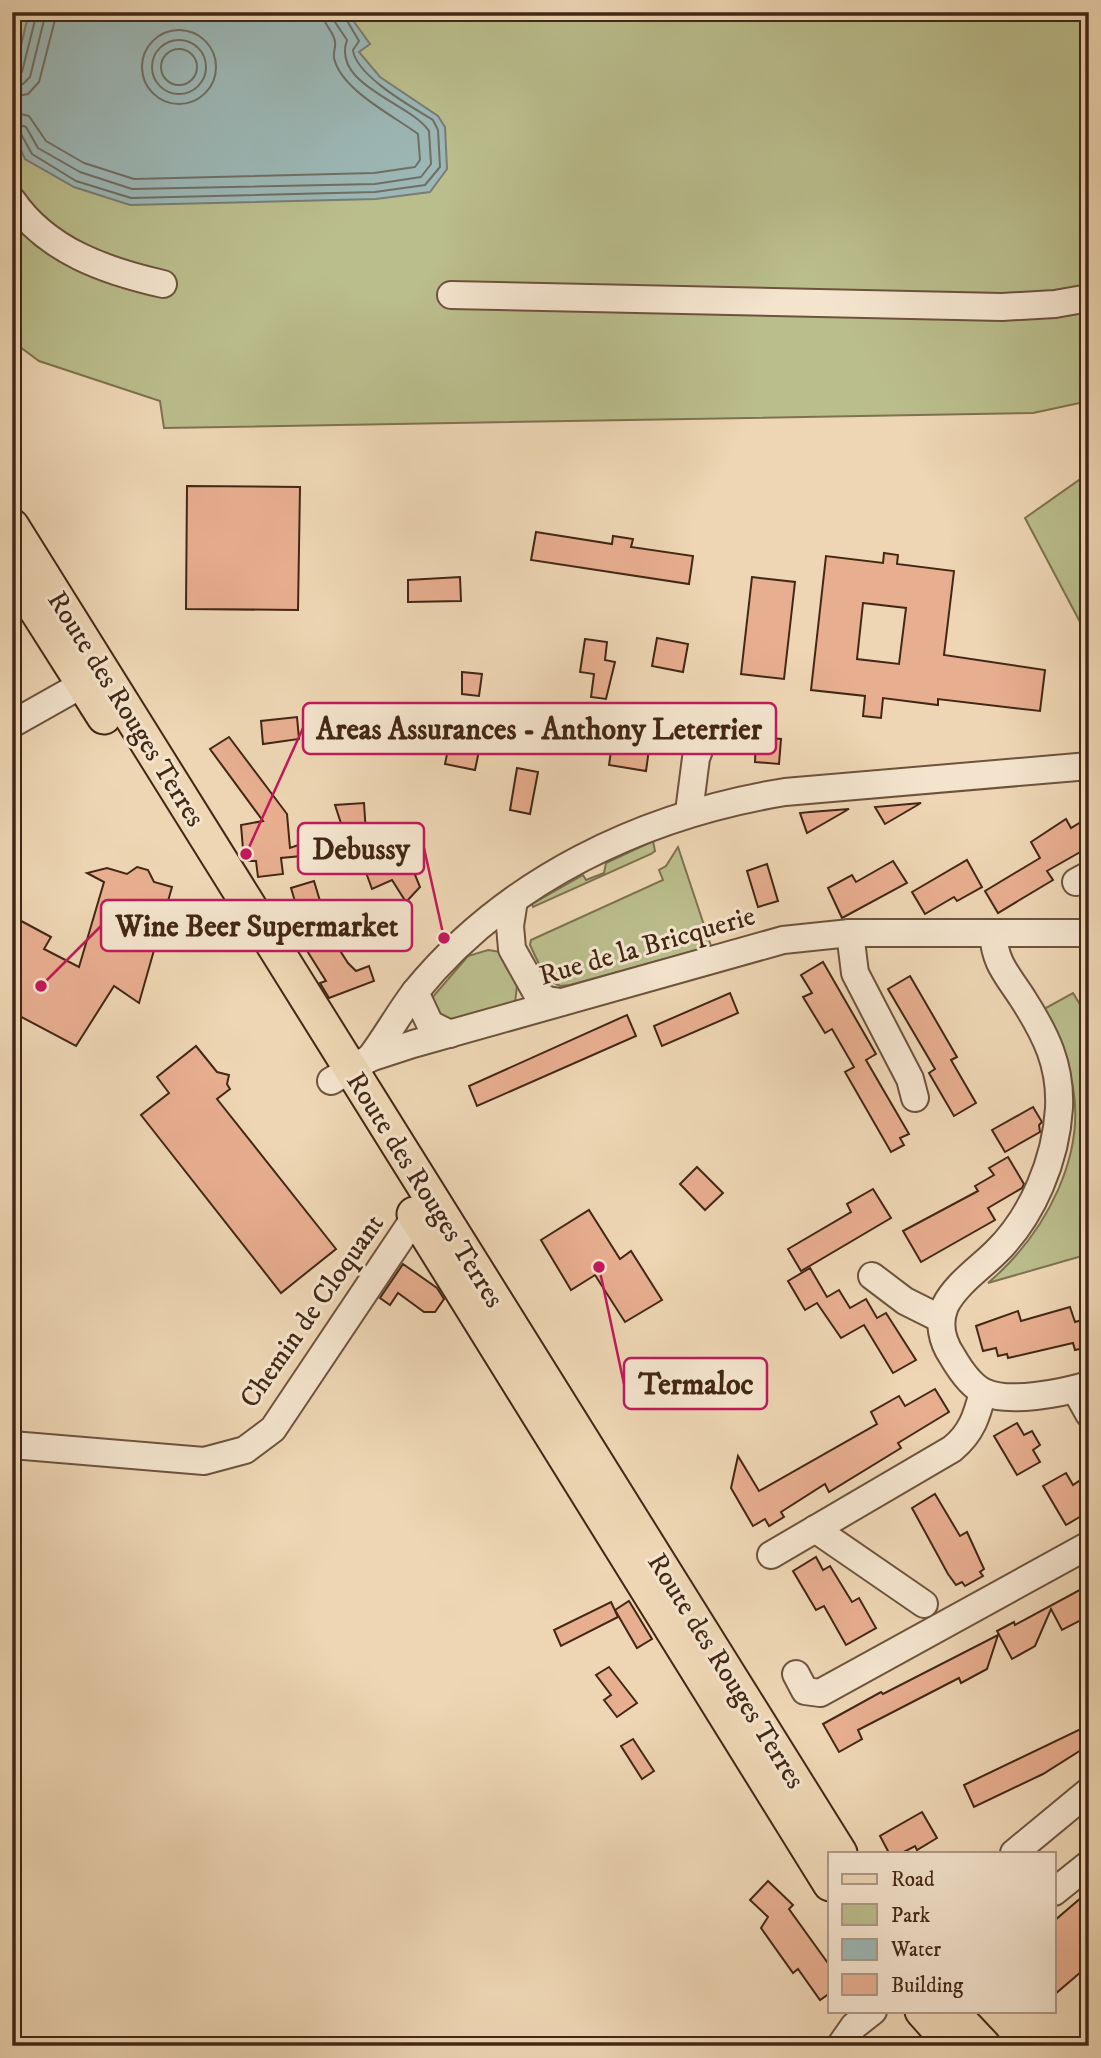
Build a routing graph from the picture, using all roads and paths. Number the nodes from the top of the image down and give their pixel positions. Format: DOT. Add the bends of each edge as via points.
graph roads {
  1 [pos="12,200"];
  2 [pos="163,284"];
  3 [pos="451,295"];
  4 [pos="1089,298"];
  5 [pos="12,526"];
  6 [pos="12,572"];
  7 [pos="83,684"];
  8 [pos="12,724"];
  9 [pos="706,733"];
  10 [pos="1089,766"];
  11 [pos="689,812"];
  12 [pos="514,900"];
  13 [pos="850,933"];
  14 [pos="993,933"];
  15 [pos="1089,933"];
  16 [pos="512,949"];
  17 [pos="454,952"];
  18 [pos="526,974"];
  19 [pos="415,992"];
  20 [pos="561,1002"];
  21 [pos="510,1017"];
  22 [pos="450,1034"];
  23 [pos="350,1069"];
  24 [pos="915,1098"];
  25 [pos="415,1217"];
  26 [pos="872,1276"];
  27 [pos="941,1319"];
  28 [pos="1082,1387"];
  29 [pos="983,1392"];
  30 [pos="1089,1414"];
  31 [pos="12,1446"];
  32 [pos="815,1529"];
  33 [pos="1089,1545"];
  34 [pos="771,1555"];
  35 [pos="924,1604"];
  36 [pos="796,1674"];
  37 [pos="1089,1791"];
  38 [pos="839,1852"];
  39 [pos="1015,1852"];
  40 [pos="1089,1864"];
  41 [pos="828,1881"];
  42 [pos="1056,1890"];
  43 [pos="872,2012"];
  44 [pos="925,2012"];
  45 [pos="958,2022"];
  46 [pos="840,2046"];
  47 [pos="984,2046"];
  1 -- 2 [label="street" via="52,241 92,264"];
  3 -- 4 [label="street" via="1002,307"];
  5 -- 23 [label="main road, Route des Rouges Terres"];
  6 -- 7 [label="main road, Route des Rouges Terres"];
  7 -- 8 [label="street"];
  7 -- 23 [label="main road, Route des Rouges Terres"];
  9 -- 11 [label="street" via="696,758"];
  10 -- 11 [label="street" via="785,792"];
  11 -- 12 [label="street" via="613,841"];
  12 -- 16 [label="street"];
  12 -- 17 [label="street"];
  13 -- 14 [label="street, Rue de la Bricquerie"];
  13 -- 20 [label="street, Rue de la Bricquerie" via="783,940"];
  13 -- 24 [label="street" via="855,973 911,1079"];
  14 -- 15 [label="street, Rue de la Bricquerie"];
  14 -- 27 [label="street" via="994,954 1053,1051 1059,1077 1056,1137 1046,1171 1014,1231 953,1295"];
  16 -- 17 [label="street" via="484,944"];
  16 -- 18 [label="street"];
  17 -- 19 [label="street"];
  18 -- 20 [label="street" via="536,992"];
  18 -- 21 [label="street" via="524,995"];
  19 -- 22 [label="street" via="430,1024"];
  19 -- 23 [label="street"];
  20 -- 21 [label="street, Rue de la Bricquerie"];
  21 -- 22 [label="street, Rue de la Bricquerie"];
  22 -- 23 [label="street, Rue de la Bricquerie"];
  23 -- 25 [label="main road, Route des Rouges Terres"];
  23 -- 38 [label="main road, Route des Rouges Terres"];
  25 -- 31 [label="street, Chemin de Cloquant" via="273,1429 245,1450 204,1461"];
  25 -- 41 [label="main road, Route des Rouges Terres"];
  26 -- 27 [label="street" via="905,1301"];
  27 -- 29 [label="street" via="948,1350"];
  28 -- 29 [label="street" via="1010,1396"];
  28 -- 30 [label="street"];
  29 -- 32 [label="street" via="974,1423 963,1440"];
  32 -- 34 [label="street"];
  32 -- 35 [label="street"];
  33 -- 36 [label="street" via="820,1693 805,1691"];
  37 -- 39 [label="street"];
  40 -- 42 [label="street"];
  43 -- 46 [label="street"];
  44 -- 45 [label="main road"];
  45 -- 47 [label="main road"];
}
